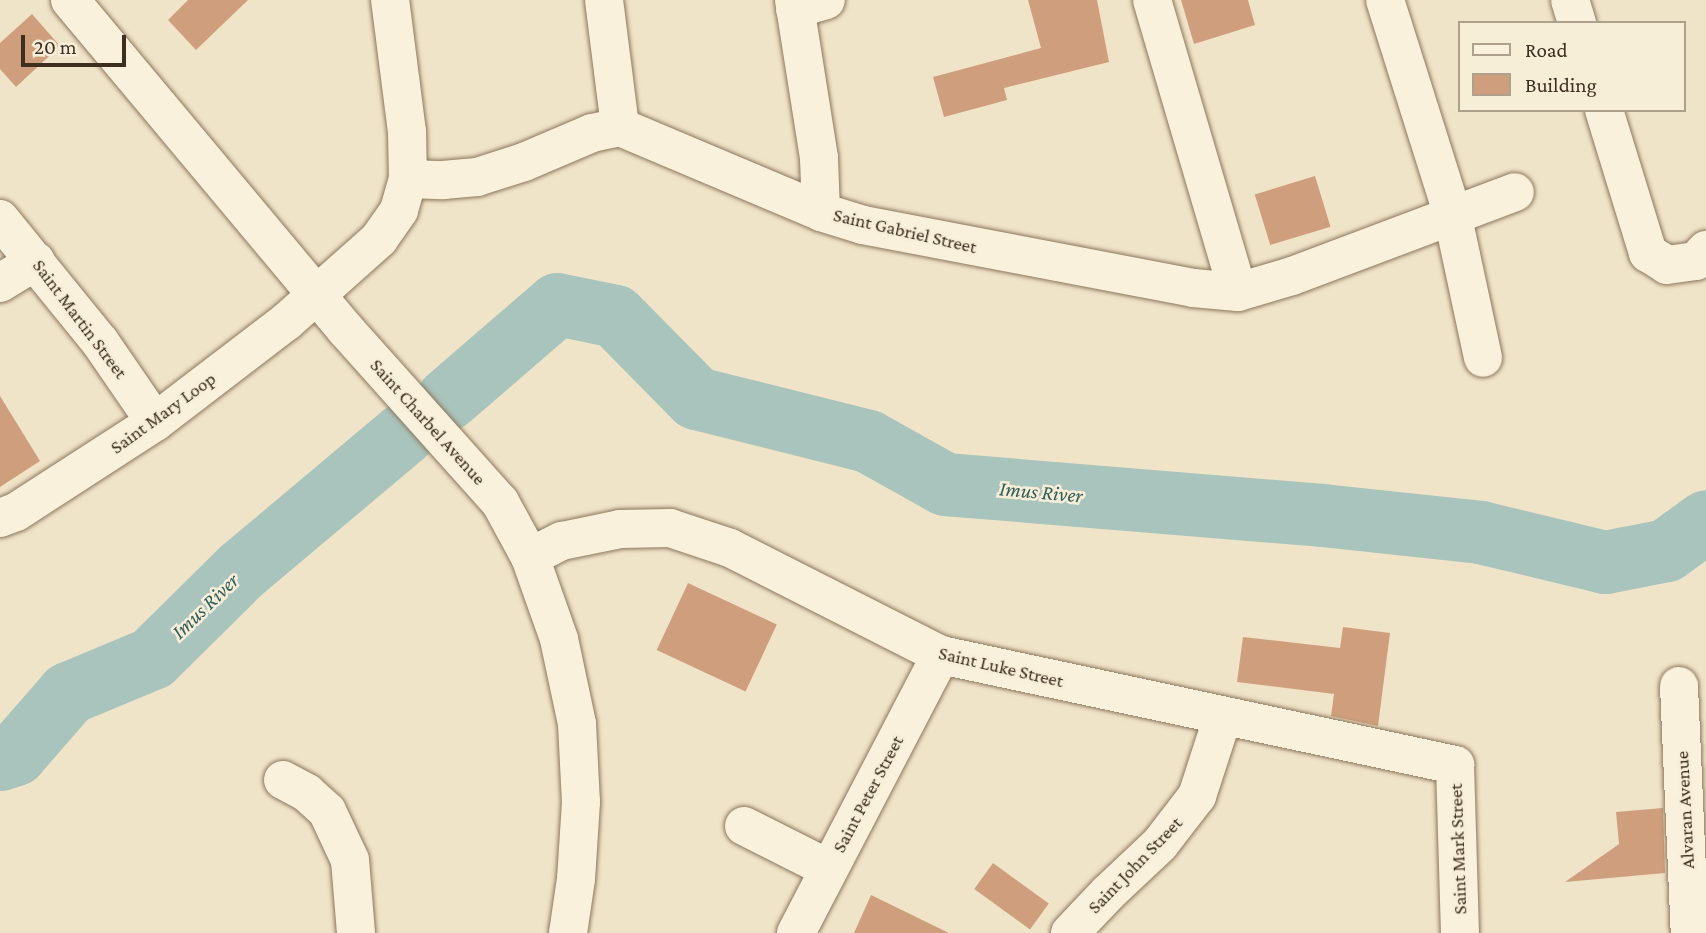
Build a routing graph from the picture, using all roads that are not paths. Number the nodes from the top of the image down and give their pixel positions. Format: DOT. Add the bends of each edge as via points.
graph roads {
  1 [pos="70,0"];
  2 [pos="390,0"];
  3 [pos="604,0"];
  4 [pos="1152,0"];
  5 [pos="1385,0"];
  6 [pos="1570,0"];
  7 [pos="805,3"];
  8 [pos="1576,21"];
  9 [pos="1605,112"];
  10 [pos="620,127"];
  11 [pos="408,179"];
  12 [pos="1515,192"];
  13 [pos="821,212"];
  14 [pos="1452,213"];
  15 [pos="0,219"];
  16 [pos="1706,250"];
  17 [pos="36,261"];
  18 [pos="0,283"];
  19 [pos="1238,292"];
  20 [pos="318,295"];
  21 [pos="1483,358"];
  22 [pos="155,422"];
  23 [pos="0,518"];
  24 [pos="530,557"];
  25 [pos="941,655"];
  26 [pos="1679,686"];
  27 [pos="1223,716"];
  28 [pos="1455,765"];
  29 [pos="283,780"];
  30 [pos="744,826"];
  31 [pos="829,869"];
  32 [pos="356,933"];
  33 [pos="568,933"];
  34 [pos="796,933"];
  35 [pos="1070,933"];
  36 [pos="1460,933"];
  37 [pos="1690,933"];
  1 -- 20 [label="street, Saint Charbel Avenue"];
  2 -- 11 [label="street" via="407,132"];
  3 -- 10 [label="street"];
  4 -- 19 [label="street"];
  5 -- 14 [label="street"];
  6 -- 8 [label="street"];
  7 -- 13 [label="street"];
  9 -- 16 [label="street" via="1648,253 1667,264 1696,261"];
  10 -- 11 [label="street" via="592,133 477,177"];
  10 -- 13 [label="street, Saint Gabriel Street"];
  11 -- 20 [label="street" via="399,209 379,239"];
  12 -- 14 [label="street, Saint Gabriel Street"];
  13 -- 19 [label="street, Saint Gabriel Street" via="863,225 1193,288"];
  14 -- 19 [label="street, Saint Gabriel Street" via="1292,276"];
  14 -- 21 [label="street"];
  15 -- 17 [label="street, Saint Martin Street"];
  17 -- 18 [label="street"];
  17 -- 22 [label="street, Saint Martin Street"];
  20 -- 22 [label="street, Saint Mary Loop"];
  20 -- 24 [label="street, Saint Charbel Avenue" via="500,502"];
  22 -- 23 [label="street, Saint Mary Loop"];
  24 -- 25 [label="street, Saint Luke Street" via="562,541 620,529 670,528 730,548"];
  24 -- 33 [label="street, Saint Charbel Avenue" via="559,639 577,724 581,802"];
  25 -- 27 [label="street, Saint Luke Street"];
  25 -- 31 [label="street, Saint Peter Street"];
  26 -- 37 [label="street, Alvaran Avenue"];
  27 -- 28 [label="street, Saint Luke Street"];
  27 -- 35 [label="street, Saint John Street" via="1198,796 1160,844"];
  28 -- 36 [label="street, Saint Mark Street"];
  29 -- 32 [label="street" via="327,811 350,860"];
  30 -- 31 [label="street"];
  31 -- 34 [label="street, Saint Peter Street"];
}
